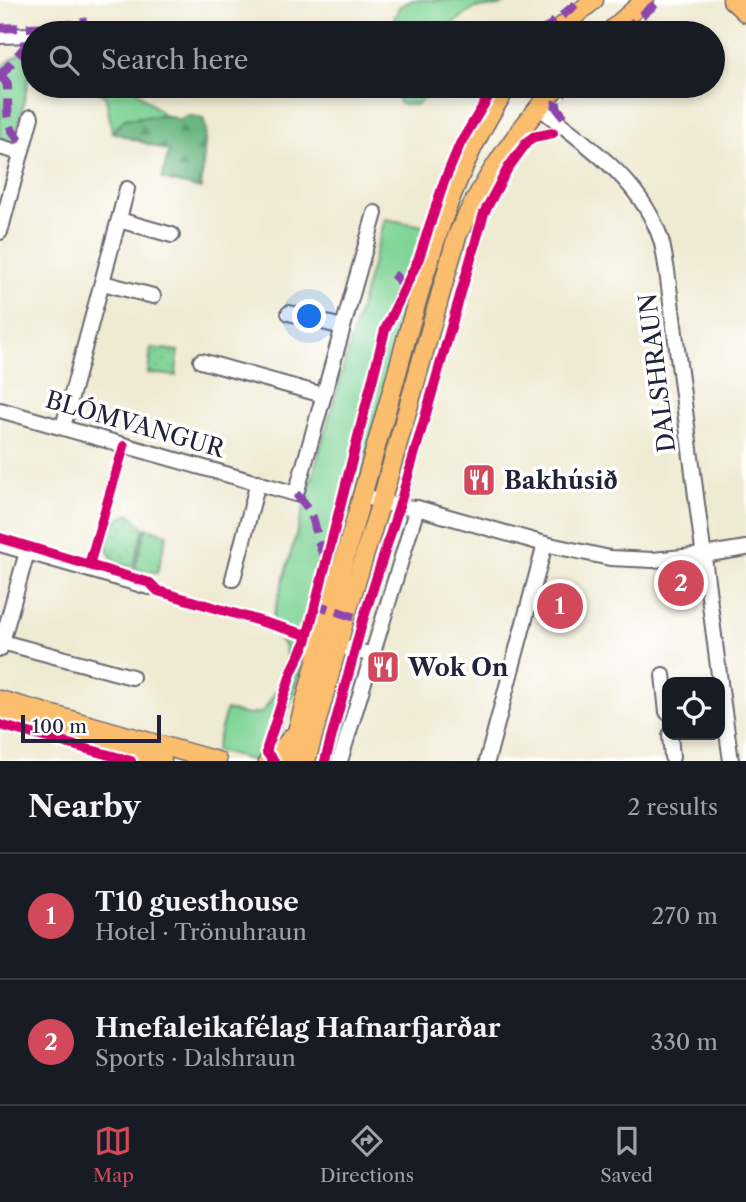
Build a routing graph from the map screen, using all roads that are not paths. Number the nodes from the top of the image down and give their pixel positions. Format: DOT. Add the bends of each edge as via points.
graph roads {
  1 [pos="594,0"];
  2 [pos="645,0"];
  3 [pos="732,0"];
  4 [pos="746,13"];
  5 [pos="569,21"];
  6 [pos="621,21"];
  7 [pos="0,36"];
  8 [pos="21,36"];
  9 [pos="500,98"];
  10 [pos="546,98"];
  11 [pos="538,107"];
  12 [pos="31,117"];
  13 [pos="0,147"];
  14 [pos="21,153"];
  15 [pos="127,189"];
  16 [pos="4,201"];
  17 [pos="375,213"];
  18 [pos="119,220"];
  19 [pos="0,232"];
  20 [pos="172,235"];
  21 [pos="103,283"];
  22 [pos="153,296"];
  23 [pos="289,313"];
  24 [pos="342,327"];
  25 [pos="201,361"];
  26 [pos="323,395"];
  27 [pos="0,410"];
  28 [pos="63,427"];
  29 [pos="258,482"];
  30 [pos="363,490"];
  31 [pos="382,497"];
  32 [pos="417,508"];
  33 [pos="0,544"];
  34 [pos="545,544"];
  35 [pos="746,548"];
  36 [pos="27,552"];
  37 [pos="704,555"];
  38 [pos="233,579"];
  39 [pos="149,587"];
  40 [pos="330,643"];
  41 [pos="1,645"];
  42 [pos="372,655"];
  43 [pos="132,677"];
  44 [pos="719,677"];
  45 [pos="0,700"];
  46 [pos="0,717"];
  47 [pos="298,728"];
  48 [pos="725,729"];
  49 [pos="670,740"];
  50 [pos="672,757"];
  51 [pos="308,758"];
  52 [pos="205,760"];
  53 [pos="162,761"];
  54 [pos="268,761"];
  55 [pos="289,761"];
  56 [pos="340,761"];
  57 [pos="487,761"];
  58 [pos="731,761"];
  1 -- 5 [label="main road"];
  2 -- 6 [label="main road"];
  3 -- 4 [label="main road"];
  7 -- 8 [label="street"];
  9 -- 30 [label="main road" via="476,137 447,207"];
  10 -- 11 [label="main road"];
  11 -- 31 [label="main road" via="500,157 457,236"];
  11 -- 37 [label="street, DALSHRAUN" via="621,175 660,238"];
  12 -- 14 [label="street"];
  13 -- 14 [label="street"];
  14 -- 16 [label="street"];
  15 -- 18 [label="street"];
  16 -- 19 [label="street"];
  17 -- 24 [label="street"];
  18 -- 20 [label="street"];
  18 -- 21 [label="street"];
  21 -- 22 [label="street"];
  21 -- 28 [label="street"];
  23 -- 24 [label="street"];
  24 -- 26 [label="street"];
  25 -- 26 [label="street"];
  26 -- 29 [label="street, BLÓMVANGUR" via="296,494"];
  27 -- 28 [label="street, BLÓMVANGUR"];
  28 -- 29 [label="street, BLÓMVANGUR"];
  29 -- 38 [label="street"];
  30 -- 31 [label="street"];
  30 -- 40 [label="main road"];
  31 -- 32 [label="street" via="399,507"];
  31 -- 40 [label="main road"];
  32 -- 34 [label="street"];
  32 -- 42 [label="street"];
  33 -- 36 [label="street"];
  34 -- 37 [label="street" via="610,558"];
  34 -- 57 [label="street"];
  35 -- 37 [label="street"];
  36 -- 39 [label="street"];
  36 -- 41 [label="street"];
  37 -- 44 [label="street, DALSHRAUN"];
  40 -- 42 [label="street"];
  40 -- 47 [label="main road"];
  40 -- 51 [label="main road"];
  41 -- 43 [label="street"];
  42 -- 56 [label="street"];
  45 -- 52 [label="main road"];
  46 -- 53 [label="main road"];
  47 -- 54 [label="main road"];
  47 -- 55 [label="main road"];
  48 -- 58 [label="street, DALSHRAUN"];
  49 -- 50 [label="street"];
}
